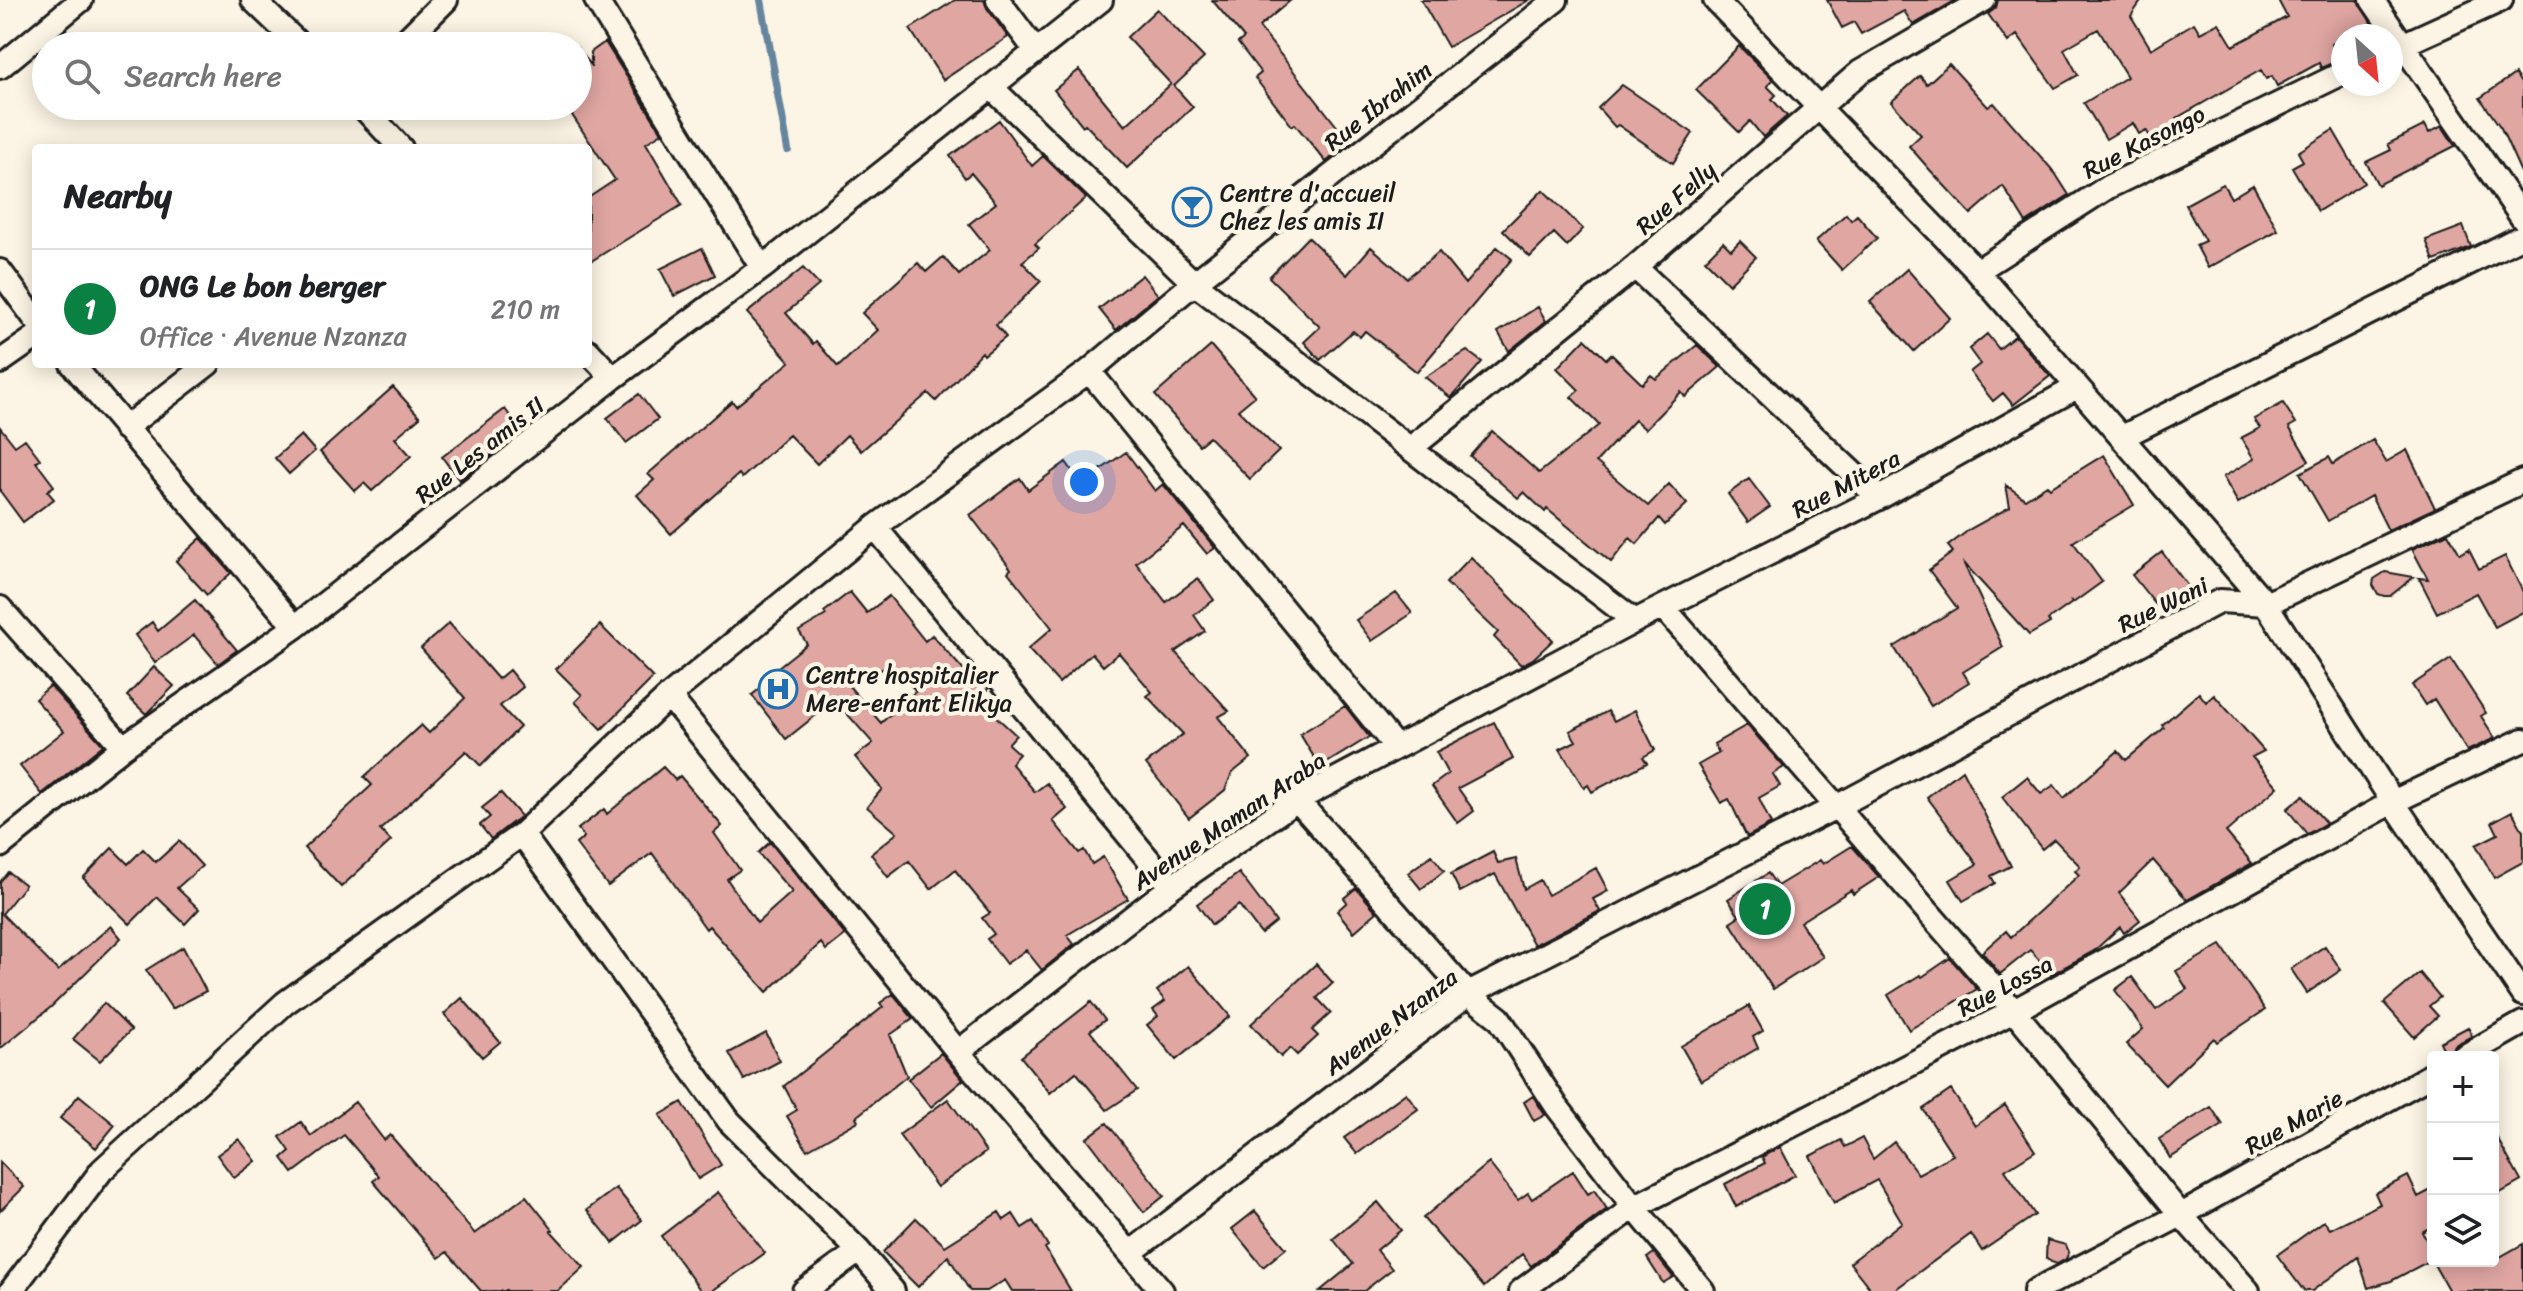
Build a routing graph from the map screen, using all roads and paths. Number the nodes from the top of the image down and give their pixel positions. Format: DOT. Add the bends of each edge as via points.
graph roads {
  1 [pos="81,0"];
  2 [pos="253,0"];
  3 [pos="446,0"];
  4 [pos="596,0"];
  5 [pos="998,0"];
  6 [pos="1101,0"];
  7 [pos="1556,0"];
  8 [pos="1715,0"];
  9 [pos="1984,0"];
  10 [pos="2372,0"];
  11 [pos="2501,0"];
  12 [pos="2385,24"];
  13 [pos="42,32"];
  14 [pos="286,32"];
  15 [pos="414,32"];
  16 [pos="32,41"];
  17 [pos="2403,44"];
  18 [pos="1036,51"];
  19 [pos="2403,55"];
  20 [pos="0,67"];
  21 [pos="2331,79"];
  22 [pos="991,87"];
  23 [pos="1822,107"];
  24 [pos="375,120"];
  25 [pos="397,144"];
  26 [pos="2523,219"];
  27 [pos="2523,236"];
  28 [pos="1635,267"];
  29 [pos="762,268"];
  30 [pos="0,271"];
  31 [pos="1977,271"];
  32 [pos="1194,283"];
  33 [pos="32,315"];
  34 [pos="32,340"];
  35 [pos="592,355"];
  36 [pos="0,362"];
  37 [pos="75,368"];
  38 [pos="203,368"];
  39 [pos="1089,371"];
  40 [pos="613,378"];
  41 [pos="2077,387"];
  42 [pos="125,428"];
  43 [pos="2122,437"];
  44 [pos="1411,448"];
  45 [pos="2523,481"];
  46 [pos="1879,498"];
  47 [pos="875,527"];
  48 [pos="2266,604"];
  49 [pos="1663,607"];
  50 [pos="0,608"];
  51 [pos="1635,621"];
  52 [pos="295,627"];
  53 [pos="669,696"];
  54 [pos="2523,740"];
  55 [pos="1395,746"];
  56 [pos="123,747"];
  57 [pos="1297,800"];
  58 [pos="2393,802"];
  59 [pos="1836,807"];
  60 [pos="522,834"];
  61 [pos="0,846"];
  62 [pos="1171,887"];
  63 [pos="1468,994"];
  64 [pos="2523,994"];
  65 [pos="2014,1011"];
  66 [pos="2523,1023"];
  67 [pos="2474,1051"];
  68 [pos="958,1052"];
  69 [pos="2427,1077"];
  70 [pos="1634,1207"];
  71 [pos="2181,1215"];
  72 [pos="859,1251"];
  73 [pos="1130,1253"];
  74 [pos="11,1291"];
  75 [pos="804,1291"];
  76 [pos="893,1291"];
  77 [pos="1162,1291"];
  78 [pos="1521,1291"];
  79 [pos="1703,1291"];
  80 [pos="2035,1291"];
  81 [pos="2248,1291"];
  1 -- 13 [label="street"];
  2 -- 14 [label="street"];
  3 -- 15 [label="street"];
  4 -- 29 [label="street"];
  5 -- 18 [label="street"];
  6 -- 18 [label="street, Rue Les amis II"];
  7 -- 32 [label="street, Rue Ibrahim"];
  8 -- 23 [label="street"];
  9 -- 23 [label="street, Rue Felly" via="1860,72"];
  10 -- 12 [label="street"];
  11 -- 17 [label="street"];
  16 -- 20 [label="street"];
  18 -- 22 [label="street, Rue Les amis II"];
  19 -- 26 [label="street"];
  21 -- 31 [label="street, Rue Kasongo" via="2108,187"];
  22 -- 29 [label="street, Rue Les amis II"];
  22 -- 32 [label="street"];
  23 -- 28 [label="street, Rue Felly"];
  23 -- 31 [label="street"];
  24 -- 25 [label="street"];
  27 -- 43 [label="street"];
  28 -- 44 [label="street, Rue Felly"];
  28 -- 46 [label="street"];
  29 -- 40 [label="street, Rue Les amis II"];
  30 -- 33 [label="street"];
  31 -- 41 [label="street"];
  32 -- 39 [label="street, Rue Ibrahim"];
  32 -- 44 [label="street"];
  34 -- 36 [label="street"];
  35 -- 40 [label="street"];
  37 -- 42 [label="street"];
  38 -- 42 [label="street"];
  39 -- 47 [label="street, Rue Ibrahim"];
  39 -- 55 [label="street"];
  40 -- 52 [label="street, Rue Les amis II"];
  41 -- 43 [label="street"];
  41 -- 46 [label="street, Rue Mitera"];
  42 -- 52 [label="street"];
  43 -- 48 [label="street"];
  44 -- 51 [label="street"];
  45 -- 48 [label="street, Rue Wani"];
  46 -- 49 [label="street, Rue Mitera"];
  47 -- 53 [label="street, Rue Ibrahim"];
  47 -- 62 [label="street"];
  48 -- 58 [label="street"];
  48 -- 59 [label="street, Rue Wani" via="2220,601"];
  49 -- 51 [label="street, Rue Mitera"];
  49 -- 59 [label="street"];
  50 -- 56 [label="street"];
  51 -- 55 [label="street, Avenue Maman Araba"];
  52 -- 56 [label="street, Rue Les amis II"];
  53 -- 60 [label="street, Rue Ibrahim"];
  53 -- 68 [label="street"];
  54 -- 58 [label="street, Rue Lossa"];
  55 -- 57 [label="street, Avenue Maman Araba"];
  56 -- 61 [label="street, Rue Les amis II"];
  57 -- 62 [label="street, Avenue Maman Araba"];
  57 -- 63 [label="street"];
  58 -- 64 [label="street"];
  58 -- 65 [label="street, Rue Lossa"];
  59 -- 63 [label="street, Avenue Nzanza"];
  59 -- 65 [label="street"];
  60 -- 72 [label="street" via="729,1121"];
  60 -- 74 [label="street, Rue Ibrahim" via="285,1003 102,1170"];
  62 -- 68 [label="street, Avenue Maman Araba"];
  63 -- 70 [label="street" via="1499,1018 1557,1107"];
  63 -- 73 [label="street, Avenue Nzanza"];
  65 -- 70 [label="street, Rue Lossa"];
  65 -- 71 [label="street"];
  66 -- 67 [label="street"];
  68 -- 73 [label="street"];
  69 -- 71 [label="street, Rue Marie"];
  70 -- 78 [label="street, Rue Lossa"];
  70 -- 79 [label="street"];
  71 -- 80 [label="street, Rue Marie"];
  71 -- 81 [label="street"];
  72 -- 75 [label="street"];
  72 -- 76 [label="street"];
  73 -- 77 [label="street"];
}
